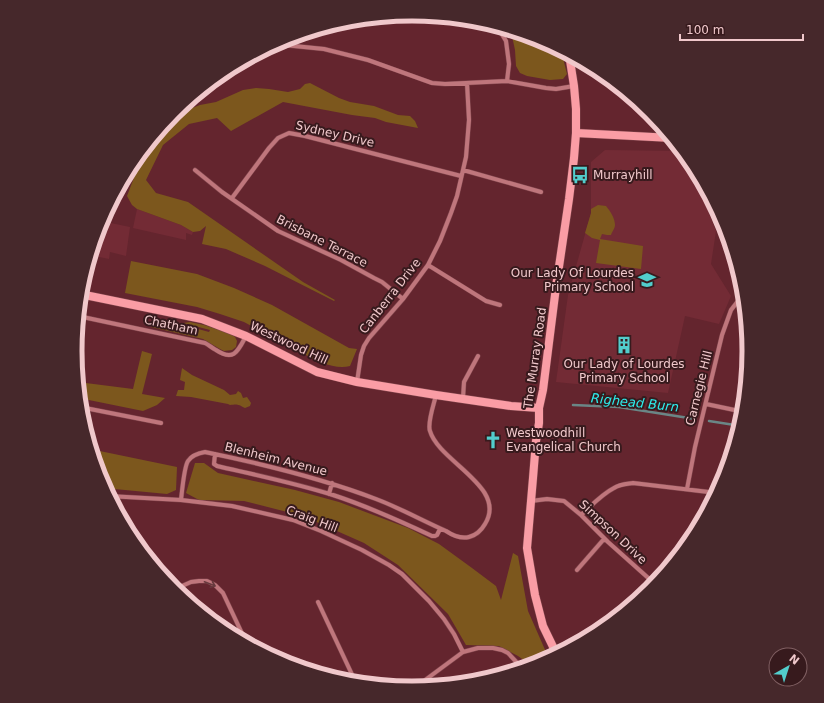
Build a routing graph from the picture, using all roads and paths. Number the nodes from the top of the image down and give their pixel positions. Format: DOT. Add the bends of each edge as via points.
graph roads {
  1 [pos="501,33"];
  2 [pos="288,45"];
  3 [pos="570,61"];
  4 [pos="507,81"];
  5 [pos="467,83"];
  6 [pos="574,86"];
  7 [pos="576,132"];
  8 [pos="663,137"];
  9 [pos="195,170"];
  10 [pos="463,170"];
  11 [pos="461,176"];
  12 [pos="541,192"];
  13 [pos="232,198"];
  14 [pos="428,265"];
  15 [pos="86,295"];
  16 [pos="403,300"];
  17 [pos="739,301"];
  18 [pos="500,305"];
  19 [pos="83,317"];
  20 [pos="246,336"];
  21 [pos="478,356"];
  22 [pos="357,382"];
  23 [pos="436,395"];
  24 [pos="463,398"];
  25 [pos="706,404"];
  26 [pos="87,408"];
  27 [pos="539,408"];
  28 [pos="737,411"];
  29 [pos="161,423"];
  30 [pos="215,454"];
  31 [pos="332,483"];
  32 [pos="687,489"];
  33 [pos="710,493"];
  34 [pos="330,494"];
  35 [pos="115,496"];
  36 [pos="181,500"];
  37 [pos="530,501"];
  38 [pos="581,515"];
  39 [pos="440,529"];
  40 [pos="604,539"];
  41 [pos="577,570"];
  42 [pos="651,580"];
  43 [pos="180,587"];
  44 [pos="318,602"];
  45 [pos="243,635"];
  46 [pos="554,650"];
  47 [pos="463,652"];
  48 [pos="518,664"];
  49 [pos="353,677"];
  50 [pos="423,681"];
  1 -- 4 [label="street" via="506,41 509,64"];
  2 -- 5 [label="street" via="324,49 368,60 432,83"];
  3 -- 6 [label="street, The Murray Road"];
  4 -- 5 [label="street"];
  4 -- 6 [label="street" via="546,88"];
  5 -- 10 [label="street, Canberra Drive" via="469,120"];
  6 -- 7 [label="street, The Murray Road"];
  7 -- 8 [label="street"];
  7 -- 27 [label="street, The Murray Road" via="570,199"];
  9 -- 13 [label="street, Brisbane Terrace"];
  10 -- 11 [label="street, Canberra Drive"];
  10 -- 12 [label="street"];
  11 -- 13 [label="street, Sydney Drive" via="289,133 278,138 269,148"];
  11 -- 14 [label="street, Canberra Drive" via="451,213"];
  13 -- 16 [label="street, Brisbane Terrace" via="278,231 378,280"];
  14 -- 16 [label="street, Canberra Drive"];
  14 -- 18 [label="street" via="486,301"];
  15 -- 20 [label="street, Westwood Hill" via="202,319"];
  16 -- 22 [label="street, Canberra Drive" via="364,346"];
  17 -- 25 [label="street, Carnegie Hill" via="722,335"];
  19 -- 20 [label="street, Chatham" via="205,343 227,356 236,353"];
  20 -- 22 [label="street, Westwood Hill" via="317,372"];
  21 -- 24 [label="street" via="464,382"];
  22 -- 23 [label="street, Westwood Hill"];
  23 -- 24 [label="street, Westwood Hill"];
  23 -- 39 [label="street, Blenheim Avenue" via="429,430 435,442 483,489 489,500 491,512 481,531 468,537 451,535"];
  24 -- 27 [label="street, Westwood Hill"];
  25 -- 28 [label="street"];
  25 -- 32 [label="street, Carnegie Hill"];
  26 -- 29 [label="street"];
  27 -- 37 [label="street, The Murray Road"];
  30 -- 31 [label="street, Blenheim Avenue"];
  30 -- 34 [label="street, Blenheim Avenue" via="214,464 217,466"];
  30 -- 36 [label="street, Blenheim Avenue" via="197,453 188,461"];
  31 -- 34 [label="street, Blenheim Avenue"];
  31 -- 39 [label="street, Blenheim Avenue" via="378,499"];
  32 -- 33 [label="street"];
  32 -- 38 [label="street" via="633,482 623,484 603,496"];
  34 -- 39 [label="street, Blenheim Avenue" via="396,519 432,536 437,535"];
  35 -- 36 [label="street, Craig Hill"];
  36 -- 47 [label="street, Craig Hill" via="232,506 293,520 362,550 389,565 415,586 444,619"];
  37 -- 38 [label="street, Simpson Drive" via="564,501"];
  37 -- 46 [label="street, The Murray Road" via="527,548 543,626"];
  38 -- 40 [label="street, Simpson Drive"];
  40 -- 41 [label="street"];
  40 -- 42 [label="street, Simpson Drive"];
  43 -- 45 [label="street, one-way" via="199,581 215,585 223,593"];
  44 -- 49 [label="street"];
  47 -- 48 [label="street" via="493,648 508,653"];
  47 -- 50 [label="street"];
}
